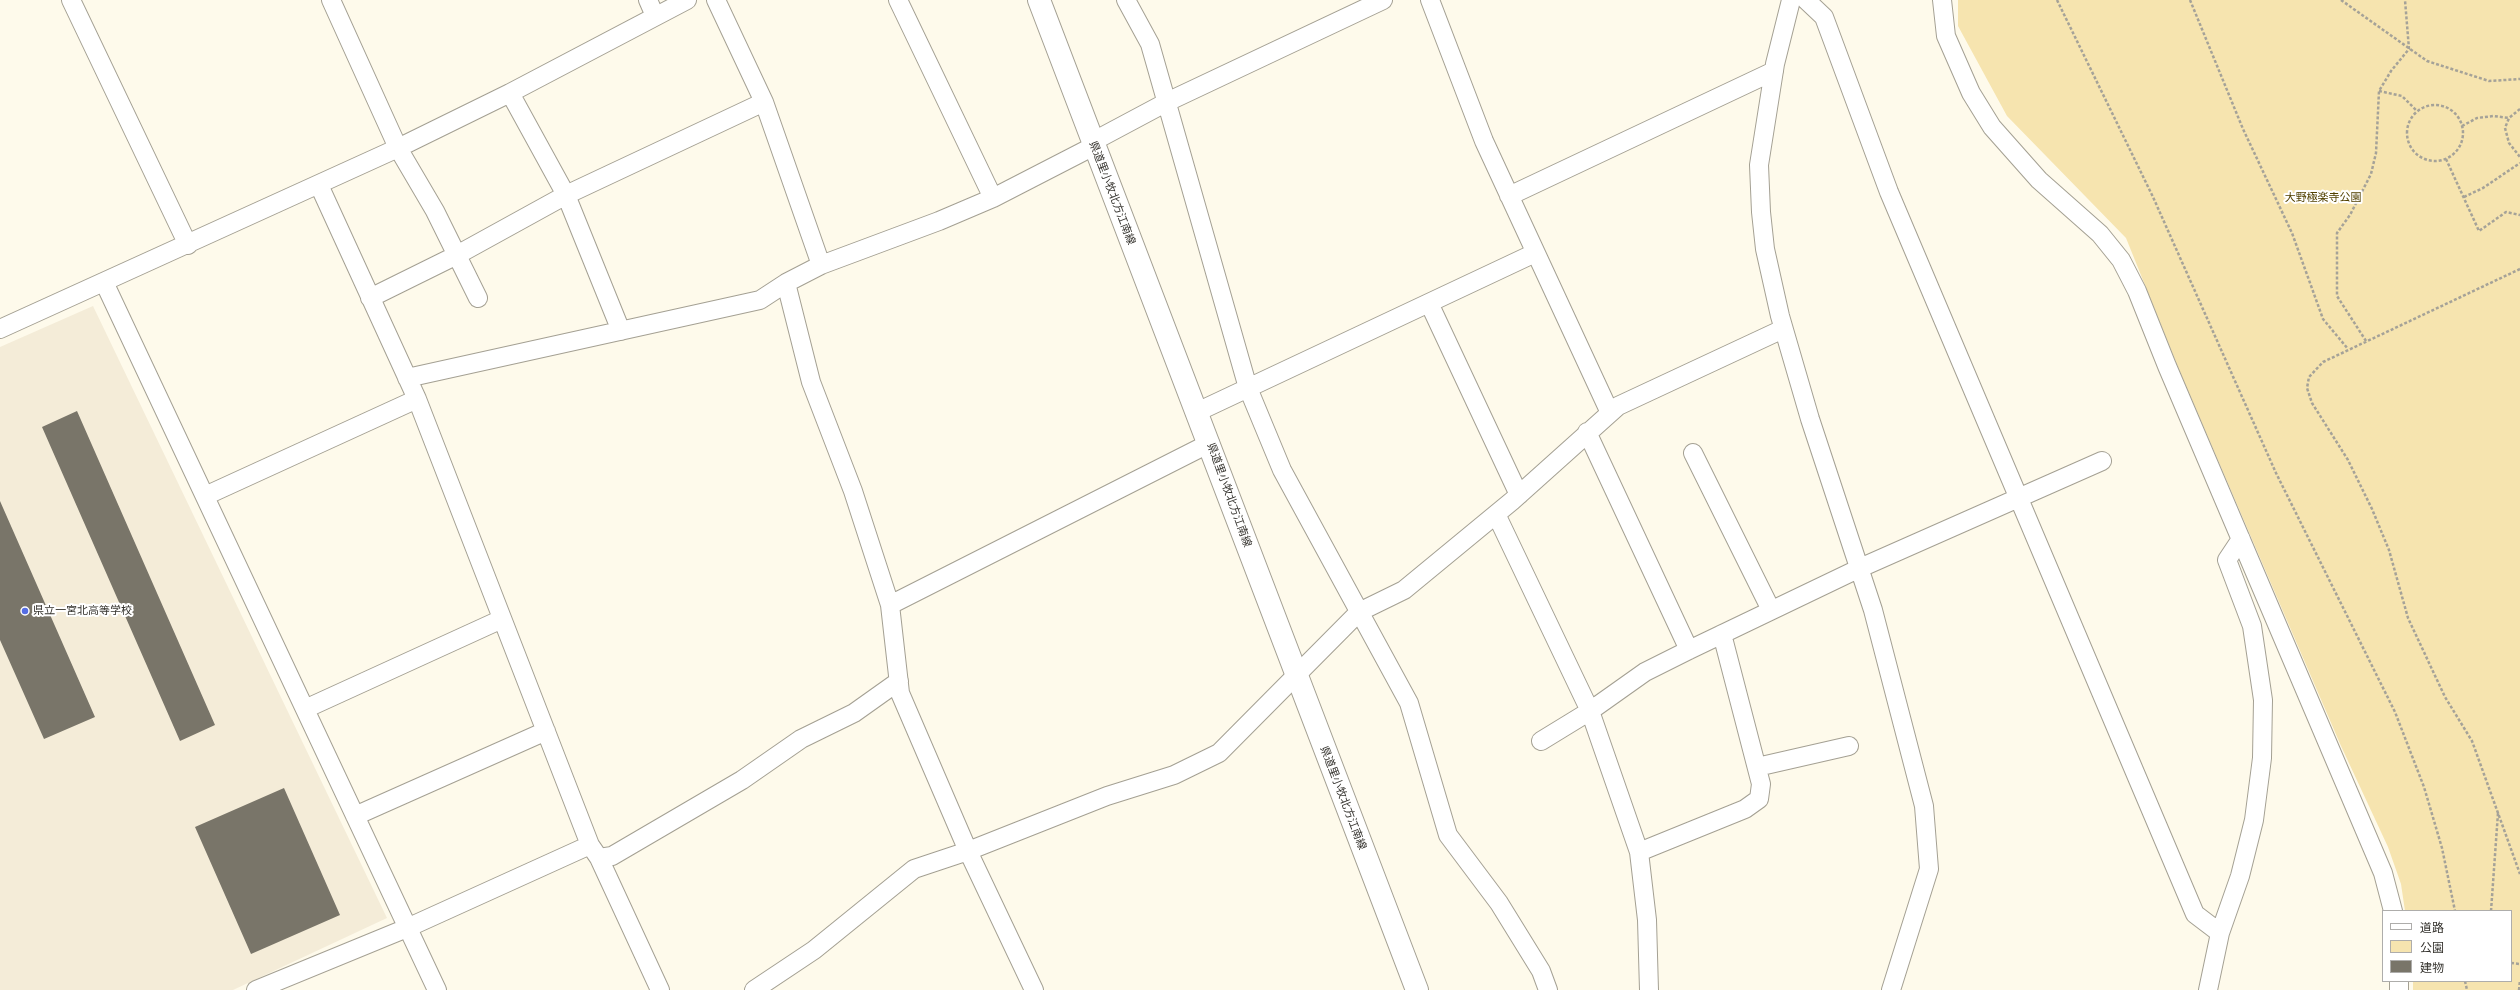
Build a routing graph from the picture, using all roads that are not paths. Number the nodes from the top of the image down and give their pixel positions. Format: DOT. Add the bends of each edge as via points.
graph roads {
  1 [pos="71,0"];
  2 [pos="331,0"];
  3 [pos="648,0"];
  4 [pos="688,0"];
  5 [pos="716,0"];
  6 [pos="898,0"];
  7 [pos="1039,0"];
  8 [pos="1126,0"];
  9 [pos="1383,0"];
  10 [pos="1430,0"];
  11 [pos="1791,0"];
  12 [pos="1806,0"];
  13 [pos="1942,0"];
  14 [pos="655,16"];
  15 [pos="1774,71"];
  16 [pos="510,93"];
  17 [pos="764,102"];
  18 [pos="1167,102"];
  19 [pos="1093,144"];
  20 [pos="398,148"];
  21 [pos="319,185"];
  22 [pos="566,194"];
  23 [pos="1509,196"];
  24 [pos="993,198"];
  25 [pos="188,245"];
  26 [pos="1535,253"];
  27 [pos="457,255"];
  28 [pos="821,265"];
  29 [pos="104,282"];
  30 [pos="786,283"];
  31 [pos="370,298"];
  32 [pos="478,298"];
  33 [pos="1429,303"];
  34 [pos="0,329"];
  35 [pos="1783,329"];
  36 [pos="621,331"];
  37 [pos="407,378"];
  38 [pos="1248,388"];
  39 [pos="417,398"];
  40 [pos="1198,412"];
  41 [pos="1610,413"];
  42 [pos="1587,432"];
  43 [pos="1210,443"];
  44 [pos="1693,453"];
  45 [pos="2102,461"];
  46 [pos="1519,495"];
  47 [pos="205,496"];
  48 [pos="2018,500"];
  49 [pos="1496,514"];
  50 [pos="2241,539"];
  51 [pos="1860,568"];
  52 [pos="890,606"];
  53 [pos="1771,610"];
  54 [pos="1359,612"];
  55 [pos="502,618"];
  56 [pos="1722,634"];
  57 [pos="1688,650"];
  58 [pos="1295,674"];
  59 [pos="898,681"];
  60 [pos="305,710"];
  61 [pos="1590,711"];
  62 [pos="546,731"];
  63 [pos="1541,741"];
  64 [pos="1849,746"];
  65 [pos="1757,767"];
  66 [pos="355,816"];
  67 [pos="594,851"];
  68 [pos="968,851"];
  69 [pos="1639,852"];
  70 [pos="2393,910"];
  71 [pos="407,928"];
  72 [pos="2220,933"];
  73 [pos="256,990"];
  74 [pos="437,990"];
  75 [pos="660,990"];
  76 [pos="754,990"];
  77 [pos="1034,990"];
  78 [pos="1417,990"];
  79 [pos="1548,990"];
  80 [pos="1649,990"];
  81 [pos="1891,990"];
  82 [pos="2208,990"];
  1 -- 25 [label="street"];
  2 -- 20 [label="street"];
  3 -- 14 [label="street"];
  4 -- 14 [label="street"];
  5 -- 17 [label="street"];
  6 -- 24 [label="street"];
  7 -- 19 [label="main road, 県道里小牧北方江南線"];
  8 -- 18 [label="street" via="1150,44"];
  9 -- 18 [label="street"];
  10 -- 23 [label="street" via="1484,141"];
  11 -- 15 [label="street"];
  12 -- 48 [label="street" via="1824,17 1889,192"];
  13 -- 50 [label="street" via="1946,36 1971,93 1992,127 2038,180 2100,234 2121,260 2137,291"];
  14 -- 16 [label="street"];
  15 -- 23 [label="street"];
  15 -- 35 [label="street" via="1759,165 1766,249"];
  16 -- 20 [label="street"];
  16 -- 22 [label="street"];
  17 -- 22 [label="street"];
  17 -- 28 [label="street"];
  18 -- 19 [label="street"];
  18 -- 38 [label="street"];
  19 -- 24 [label="street"];
  19 -- 40 [label="main road, 県道里小牧北方江南線"];
  20 -- 21 [label="street"];
  20 -- 27 [label="street"];
  21 -- 25 [label="street"];
  21 -- 31 [label="street"];
  22 -- 27 [label="street"];
  22 -- 36 [label="street"];
  23 -- 26 [label="street"];
  24 -- 28 [label="street"];
  25 -- 29 [label="street"];
  26 -- 33 [label="street"];
  26 -- 41 [label="street"];
  27 -- 31 [label="street"];
  27 -- 32 [label="street"];
  28 -- 30 [label="street"];
  29 -- 34 [label="street"];
  29 -- 47 [label="street"];
  30 -- 36 [label="street" via="760,300"];
  30 -- 52 [label="street" via="811,382 853,491"];
  31 -- 37 [label="street"];
  33 -- 38 [label="street"];
  33 -- 46 [label="street"];
  35 -- 41 [label="street" via="1618,406"];
  35 -- 51 [label="street"];
  36 -- 37 [label="street"];
  37 -- 39 [label="street"];
  38 -- 40 [label="street"];
  38 -- 54 [label="street" via="1282,470 1310,517"];
  39 -- 47 [label="street"];
  39 -- 55 [label="street"];
  40 -- 43 [label="main road, 県道里小牧北方江南線"];
  41 -- 42 [label="street"];
  42 -- 46 [label="street"];
  42 -- 57 [label="street"];
  43 -- 52 [label="street"];
  43 -- 58 [label="main road, 県道里小牧北方江南線"];
  44 -- 53 [label="street"];
  45 -- 48 [label="street"];
  46 -- 49 [label="street"];
  47 -- 60 [label="street"];
  48 -- 51 [label="street"];
  48 -- 72 [label="street" via="2196,914"];
  49 -- 54 [label="street" via="1404,590"];
  49 -- 61 [label="street"];
  50 -- 70 [label="street" via="2383,873"];
  50 -- 72 [label="street" via="2227,560 2252,626 2263,700 2262,758 2250,834 2240,876"];
  51 -- 53 [label="street"];
  51 -- 81 [label="street" via="1924,806 1927,834 1929,869"];
  52 -- 59 [label="street"];
  53 -- 56 [label="street"];
  54 -- 58 [label="street"];
  54 -- 79 [label="street" via="1409,702 1448,835 1500,903 1541,971"];
  55 -- 60 [label="street"];
  55 -- 62 [label="street"];
  56 -- 57 [label="street"];
  56 -- 65 [label="street"];
  57 -- 61 [label="street" via="1645,672"];
  58 -- 68 [label="street" via="1219,753 1174,775 1107,796"];
  58 -- 78 [label="main road, 県道里小牧北方江南線"];
  59 -- 67 [label="street" via="854,714 801,739 735,784 612,856"];
  59 -- 68 [label="street" via="900,693"];
  60 -- 66 [label="street"];
  61 -- 63 [label="street"];
  61 -- 69 [label="street"];
  62 -- 66 [label="street"];
  62 -- 67 [label="street"];
  64 -- 65 [label="street"];
  65 -- 69 [label="street" via="1762,784 1758,799 1745,809"];
  66 -- 71 [label="street"];
  67 -- 71 [label="street"];
  67 -- 75 [label="street"];
  68 -- 76 [label="street" via="914,869 814,950"];
  68 -- 77 [label="street"];
  69 -- 80 [label="street" via="1647,920"];
  71 -- 73 [label="street"];
  71 -- 74 [label="street"];
  72 -- 82 [label="street"];
}
